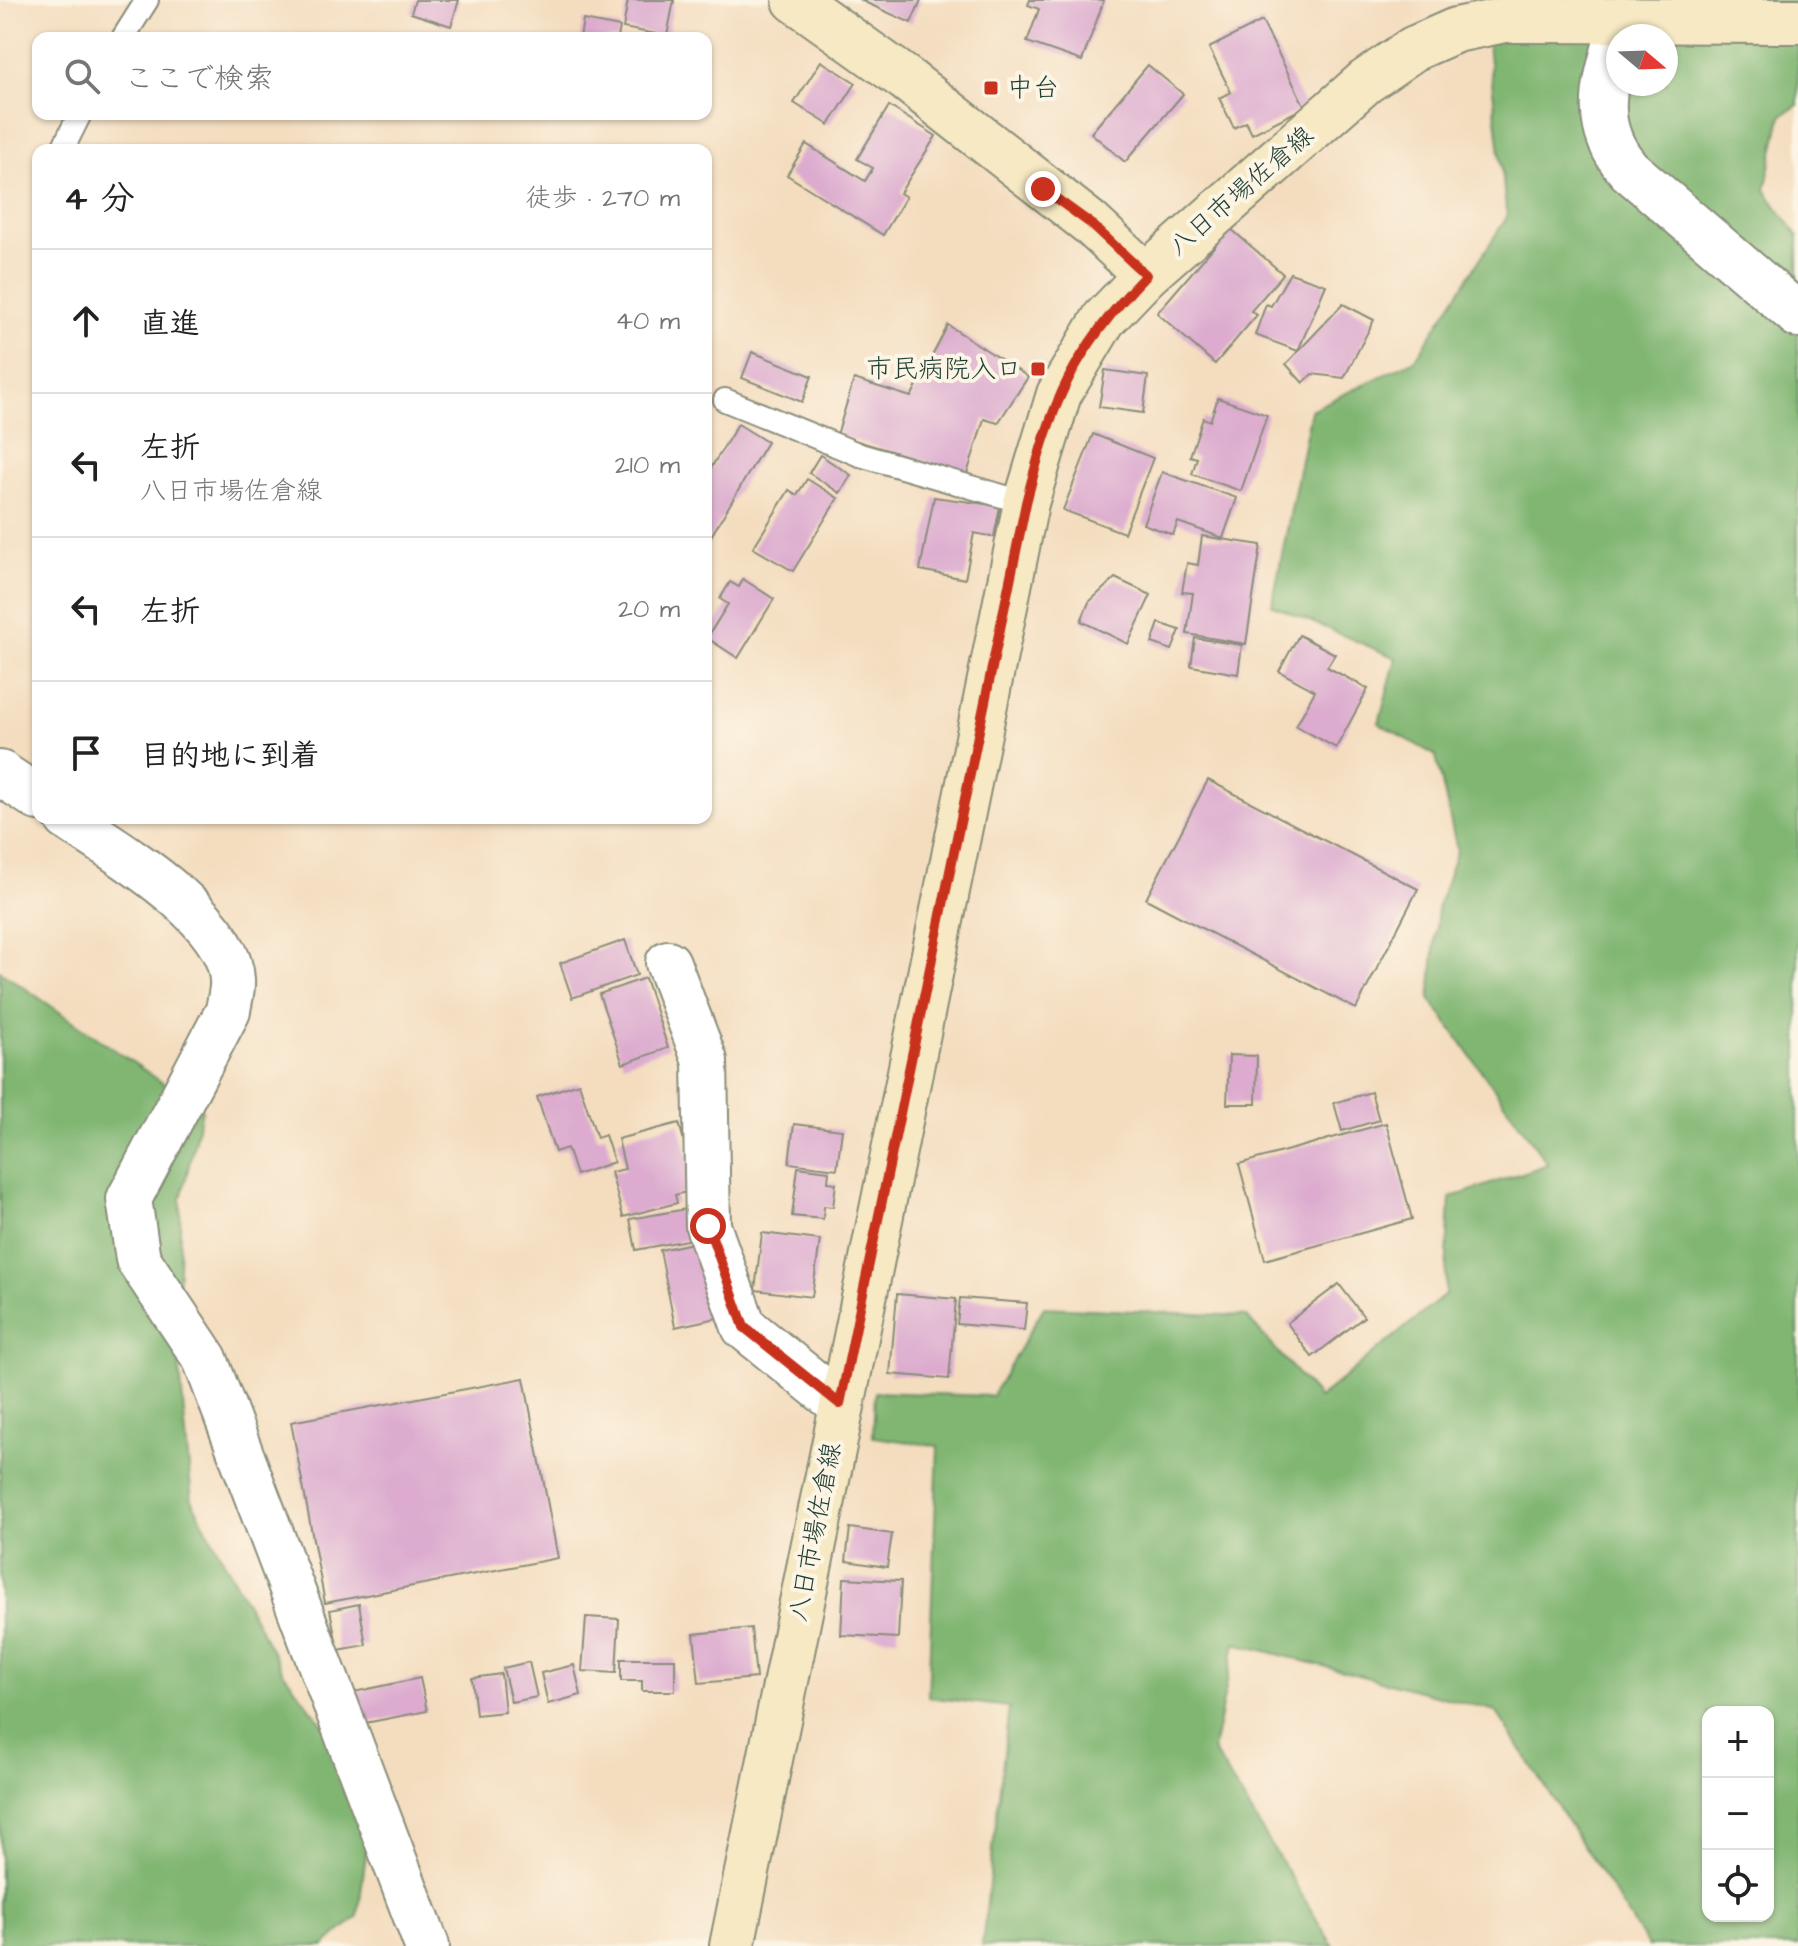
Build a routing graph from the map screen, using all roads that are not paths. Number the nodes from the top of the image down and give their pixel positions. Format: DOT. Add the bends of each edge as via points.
graph roads {
  1 [pos="147,0"];
  2 [pos="795,0"];
  3 [pos="1575,10"];
  4 [pos="1622,20"];
  5 [pos="1798,21"];
  6 [pos="127,32"];
  7 [pos="77,120"];
  8 [pos="65,144"];
  9 [pos="1146,275"];
  10 [pos="1798,315"];
  11 [pos="725,400"];
  12 [pos="1026,503"];
  13 [pos="0,773"];
  14 [pos="32,794"];
  15 [pos="76,824"];
  16 [pos="668,963"];
  17 [pos="840,1404"];
  18 [pos="427,1946"];
  19 [pos="732,1946"];
  1 -- 6 [label="lane"];
  2 -- 9 [label="main road" via="1090,223"];
  3 -- 4 [label="main road, 八日市場佐倉線"];
  3 -- 9 [label="main road, 八日市場佐倉線" via="1456,30 1413,49 1365,82"];
  4 -- 5 [label="main road, 八日市場佐倉線"];
  4 -- 10 [label="street" via="1603,96 1611,150"];
  7 -- 8 [label="lane"];
  9 -- 12 [label="main road, 八日市場佐倉線" via="1104,319 1073,366 1041,443"];
  11 -- 12 [label="lane" via="860,455"];
  12 -- 17 [label="main road, 八日市場佐倉線"];
  13 -- 14 [label="street"];
  15 -- 18 [label="street" via="172,888 229,964 228,1011 129,1199 138,1259 205,1359"];
  16 -- 17 [label="street" via="705,1061 708,1226 744,1327"];
  17 -- 19 [label="main road, 八日市場佐倉線"];
}
